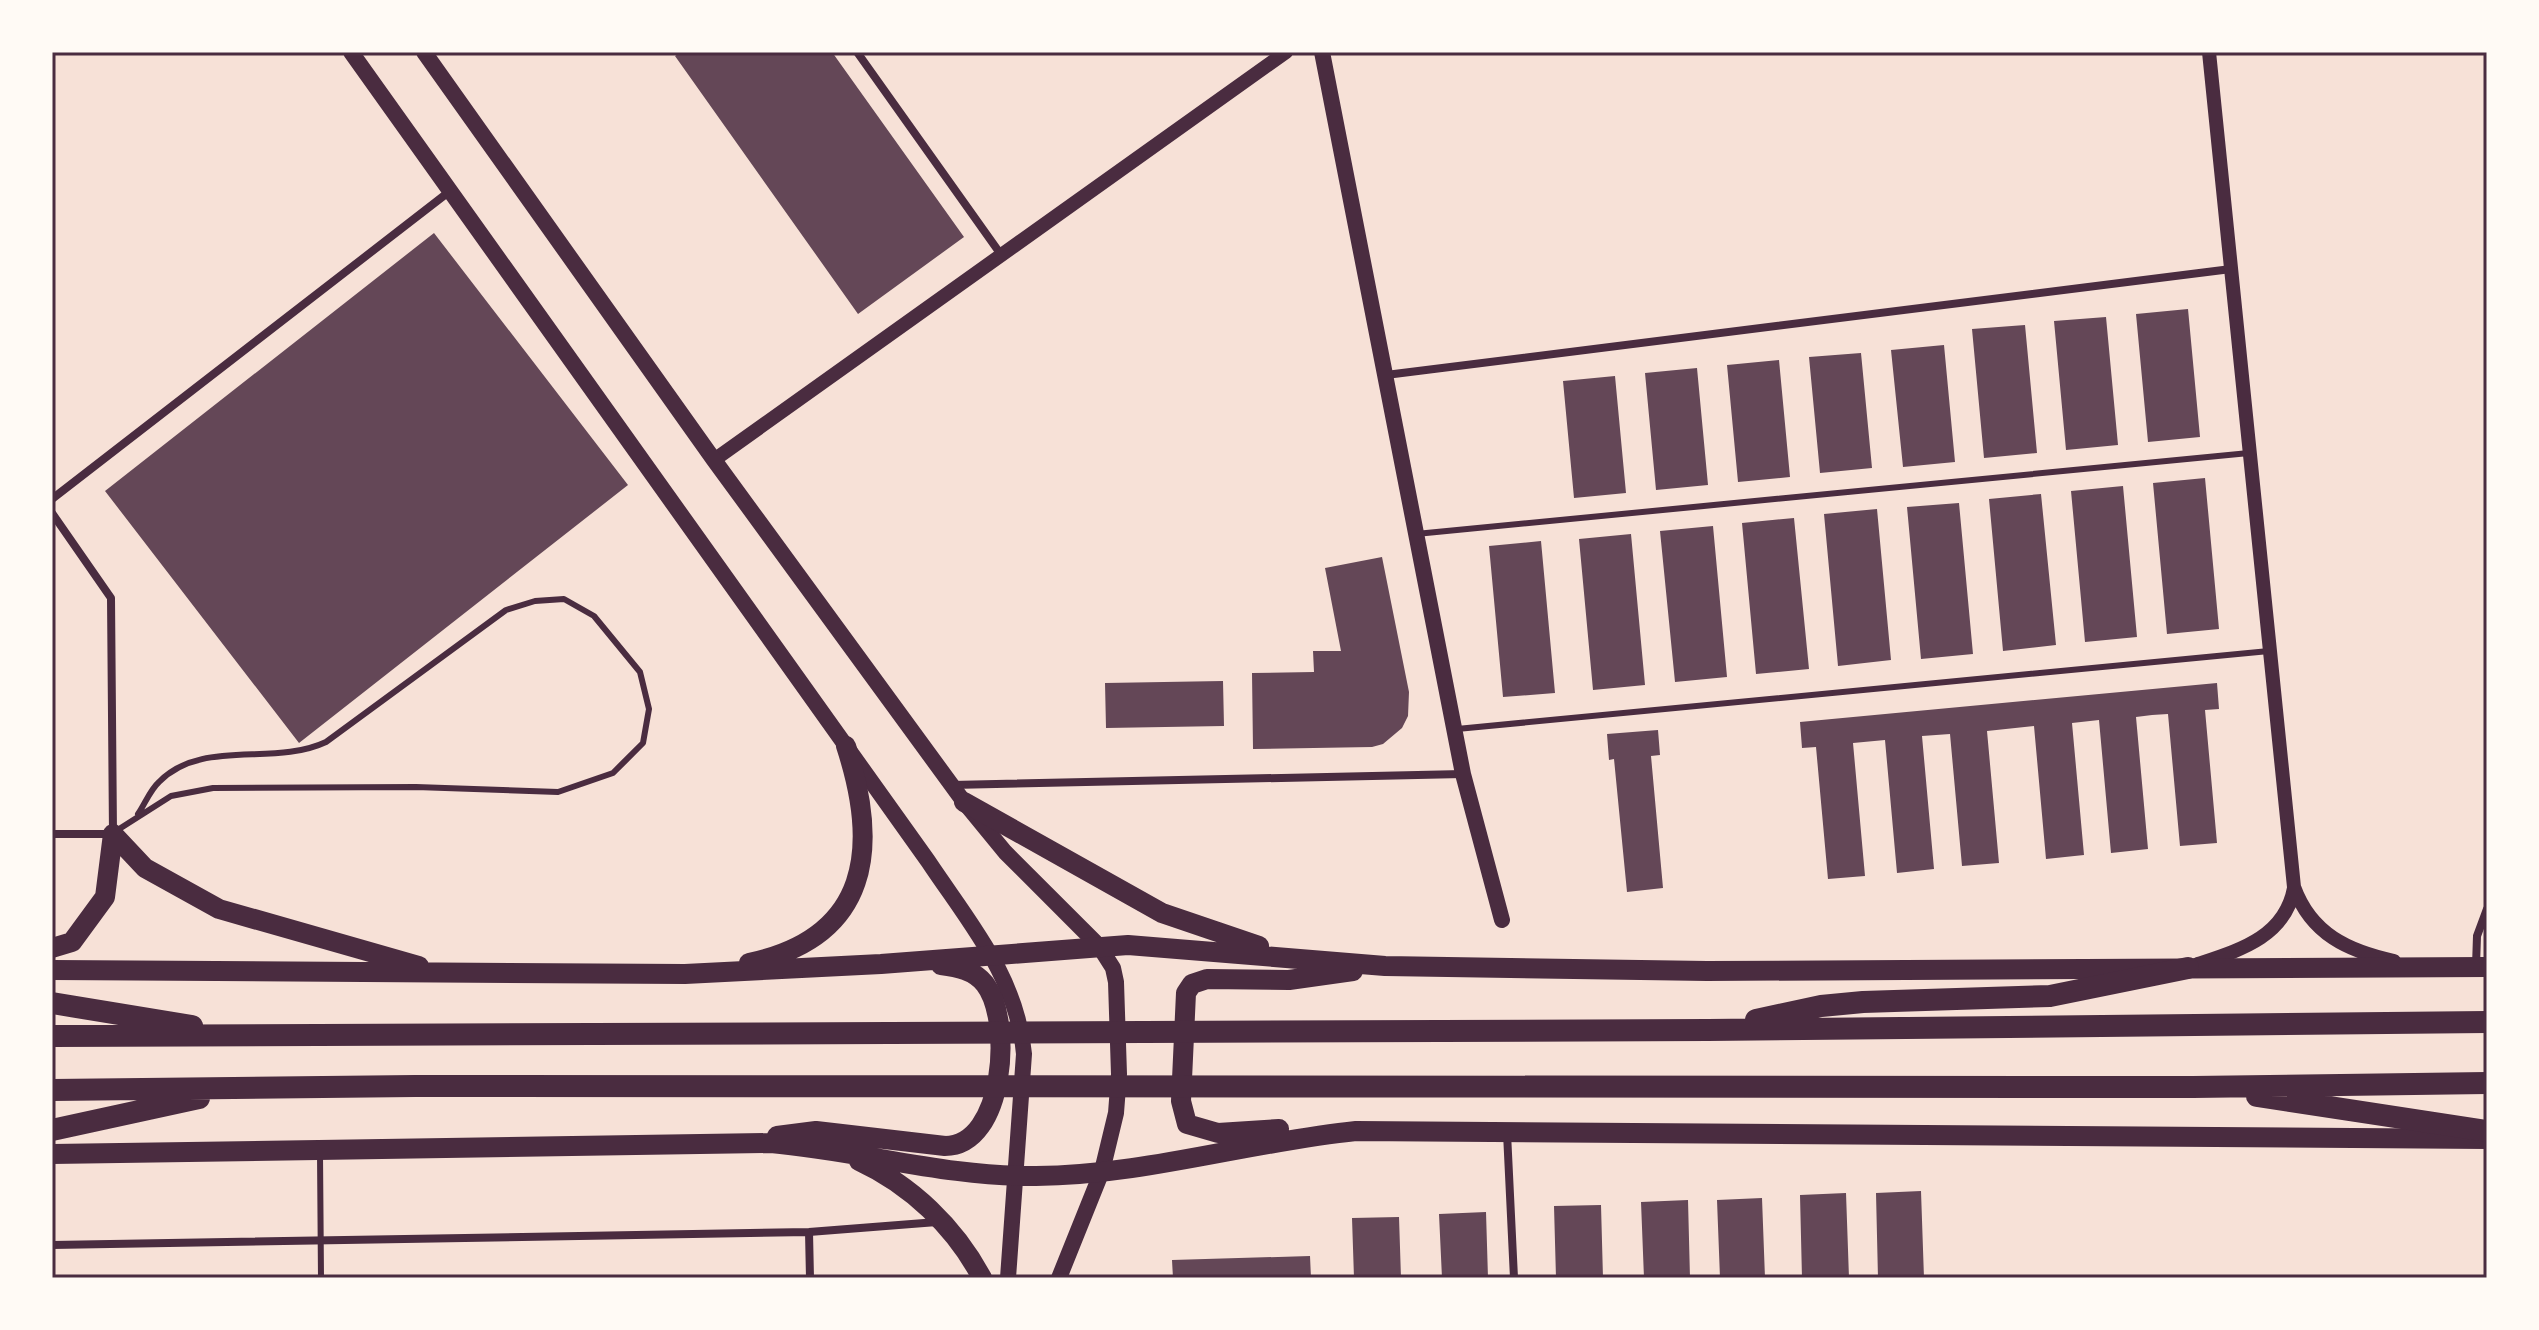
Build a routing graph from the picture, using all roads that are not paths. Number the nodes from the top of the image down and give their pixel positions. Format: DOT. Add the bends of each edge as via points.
graph roads {
  1 [pos="351,52"];
  2 [pos="424,52"];
  3 [pos="857,52"];
  4 [pos="1286,52"];
  5 [pos="1322,52"];
  6 [pos="2209,52"];
  7 [pos="450,190"];
  8 [pos="1002,256"];
  9 [pos="2231,269"];
  10 [pos="1386,375"];
  11 [pos="2249,453"];
  12 [pos="714,460"];
  13 [pos="52,499"];
  14 [pos="52,513"];
  15 [pos="1416,534"];
  16 [pos="2269,651"];
  17 [pos="1454,729"];
  18 [pos="846,746"];
  19 [pos="1463,774"];
  20 [pos="958,794"];
  21 [pos="138,814"];
  22 [pos="52,834"];
  23 [pos="113,834"];
  24 [pos="2294,887"];
  25 [pos="2487,909"];
  26 [pos="1502,920"];
  27 [pos="1099,946"];
  28 [pos="52,948"];
  29 [pos="990,955"];
  30 [pos="1301,959"];
  31 [pos="881,964"];
  32 [pos="1385,966"];
  33 [pos="2418,966"];
  34 [pos="2482,967"];
  35 [pos="2188,968"];
  36 [pos="52,970"];
  37 [pos="445,974"];
  38 [pos="685,974"];
  39 [pos="52,1003"];
  40 [pos="2487,1019"];
  41 [pos="1708,1030"];
  42 [pos="52,1036"];
  43 [pos="257,1036"];
  44 [pos="2487,1083"];
  45 [pos="2193,1087"];
  46 [pos="245,1088"];
  47 [pos="52,1090"];
  48 [pos="52,1130"];
  49 [pos="1356,1131"];
  50 [pos="2487,1131"];
  51 [pos="1507,1132"];
  52 [pos="2487,1139"];
  53 [pos="745,1143"];
  54 [pos="821,1147"];
  55 [pos="320,1150"];
  56 [pos="52,1154"];
  57 [pos="1102,1171"];
  58 [pos="1017,1176"];
  59 [pos="941,1221"];
  60 [pos="809,1232"];
  61 [pos="320,1240"];
  62 [pos="52,1245"];
  63 [pos="321,1278"];
  64 [pos="810,1278"];
  65 [pos="982,1278"];
  66 [pos="1008,1278"];
  67 [pos="1059,1278"];
  68 [pos="1514,1278"];
  1 -- 7 [label="main road"];
  2 -- 12 [label="main road"];
  3 -- 8 [label="street"];
  4 -- 8 [label="street"];
  5 -- 10 [label="main road"];
  6 -- 9 [label="street"];
  7 -- 13 [label="street"];
  7 -- 18 [label="main road"];
  8 -- 12 [label="street"];
  9 -- 10 [label="street"];
  9 -- 11 [label="street"];
  10 -- 15 [label="main road"];
  11 -- 15 [label="lane"];
  11 -- 16 [label="street"];
  12 -- 20 [label="main road"];
  14 -- 23 [label="street" via="111,598"];
  15 -- 17 [label="main road"];
  16 -- 17 [label="lane"];
  16 -- 24 [label="street"];
  17 -- 19 [label="main road"];
  18 -- 29 [label="main road"];
  18 -- 38 [label="main road" via="865,817 860,874 849,897 812,938 786,952"];
  19 -- 20 [label="street"];
  19 -- 26 [label="main road"];
  20 -- 27 [label="main road" via="1005,852"];
  20 -- 30 [label="main road" via="1162,913"];
  21 -- 21 [label="lane" via="171,796 213,788 558,792 613,773 643,743 649,709 640,672 594,616 564,599 535,601 506,610 326,742 305,752 197,758 159,782"];
  21 -- 23 [label="lane"];
  22 -- 23 [label="street"];
  23 -- 28 [label="main road" via="105,897 72,942"];
  23 -- 37 [label="main road" via="145,868 219,909"];
  24 -- 33 [label="street" via="2310,919 2343,946"];
  24 -- 35 [label="street" via="2291,905 2269,933 2247,948"];
  25 -- 34 [label="street" via="2477,936"];
  27 -- 29 [label="main road"];
  27 -- 30 [label="main road" via="1164,946"];
  27 -- 57 [label="main road" via="1116,982 1119,1074"];
  29 -- 31 [label="main road"];
  29 -- 58 [label="main road" via="1007,980 1022,1028"];
  30 -- 32 [label="main road"];
  31 -- 38 [label="main road"];
  31 -- 53 [label="main road" via="959,967 983,982 992,995 999,1054 983,1126 955,1146 816,1131"];
  32 -- 35 [label="main road" via="1707,971"];
  32 -- 49 [label="main road" via="1289,980 1207,979 1192,984 1183,1005 1181,1101 1187,1124 1218,1133"];
  33 -- 34 [label="main road"];
  33 -- 35 [label="main road"];
  35 -- 41 [label="highway" via="2077,993 1821,1006"];
  36 -- 37 [label="main road"];
  37 -- 38 [label="main road"];
  39 -- 43 [label="highway"];
  40 -- 41 [label="highway"];
  41 -- 43 [label="highway"];
  42 -- 43 [label="highway"];
  44 -- 45 [label="highway"];
  45 -- 46 [label="highway"];
  45 -- 50 [label="highway"];
  46 -- 47 [label="highway"];
  46 -- 48 [label="highway"];
  49 -- 51 [label="main road"];
  49 -- 57 [label="main road"];
  51 -- 52 [label="main road"];
  51 -- 68 [label="street"];
  53 -- 54 [label="main road"];
  53 -- 55 [label="main road"];
  54 -- 58 [label="main road" via="944,1171"];
  54 -- 59 [label="main road" via="891,1178"];
  55 -- 56 [label="main road"];
  55 -- 61 [label="lane"];
  57 -- 58 [label="main road"];
  57 -- 67 [label="main road"];
  58 -- 66 [label="main road"];
  59 -- 60 [label="street"];
  59 -- 65 [label="main road"];
  60 -- 61 [label="street"];
  60 -- 64 [label="street"];
  61 -- 62 [label="street"];
  61 -- 63 [label="lane"];
}
